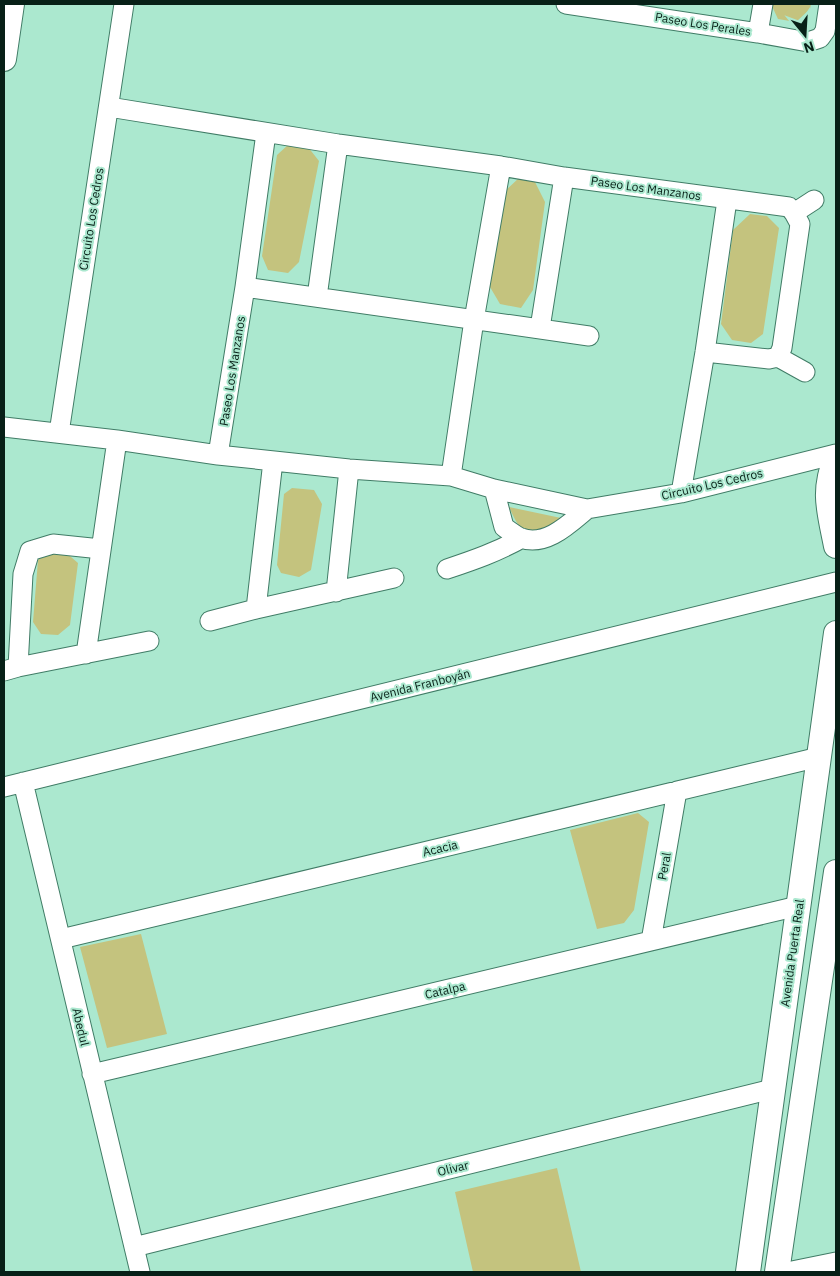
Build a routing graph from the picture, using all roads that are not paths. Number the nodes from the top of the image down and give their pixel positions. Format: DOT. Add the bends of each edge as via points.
graph roads {
  1 [pos="12,4"];
  2 [pos="124,4"];
  3 [pos="566,4"];
  4 [pos="763,4"];
  5 [pos="829,4"];
  6 [pos="590,5"];
  7 [pos="758,33"];
  8 [pos="4,59"];
  9 [pos="108,107"];
  10 [pos="266,133"];
  11 [pos="338,144"];
  12 [pos="501,166"];
  13 [pos="564,177"];
  14 [pos="727,200"];
  15 [pos="814,200"];
  16 [pos="794,213"];
  17 [pos="245,287"];
  18 [pos="317,298"];
  19 [pos="474,320"];
  20 [pos="540,328"];
  21 [pos="589,336"];
  22 [pos="705,352"];
  23 [pos="778,356"];
  24 [pos="805,372"];
  25 [pos="4,427"];
  26 [pos="59,433"];
  27 [pos="117,440"];
  28 [pos="218,455"];
  29 [pos="836,455"];
  30 [pos="273,461"];
  31 [pos="349,469"];
  32 [pos="451,476"];
  33 [pos="494,489"];
  34 [pos="681,493"];
  35 [pos="828,506"];
  36 [pos="587,509"];
  37 [pos="836,530"];
  38 [pos="522,538"];
  39 [pos="836,546"];
  40 [pos="101,549"];
  41 [pos="447,569"];
  42 [pos="394,578"];
  43 [pos="836,582"];
  44 [pos="336,592"];
  45 [pos="256,609"];
  46 [pos="210,621"];
  47 [pos="836,633"];
  48 [pos="149,641"];
  49 [pos="86,654"];
  50 [pos="11,669"];
  51 [pos="819,757"];
  52 [pos="23,782"];
  53 [pos="4,787"];
  54 [pos="677,791"];
  55 [pos="836,872"];
  56 [pos="798,906"];
  57 [pos="831,938"];
  58 [pos="61,939"];
  59 [pos="652,941"];
  60 [pos="92,1074"];
  61 [pos="805,1083"];
  62 [pos="772,1090"];
  63 [pos="134,1248"];
  64 [pos="836,1262"];
  65 [pos="140,1272"];
  66 [pos="748,1272"];
  67 [pos="777,1272"];
  68 [pos="787,1272"];
  1 -- 8 [label="street"];
  2 -- 9 [label="street, Circuito Los Cedros"];
  3 -- 6 [label="street, Paseo Los Perales"];
  4 -- 7 [label="street, Paseo Los Perales"];
  5 -- 7 [label="street, Paseo Los Perales" via="825,31 820,38 808,42"];
  6 -- 7 [label="street, Paseo Los Perales"];
  9 -- 10 [label="street, Paseo Los Manzanos"];
  9 -- 26 [label="street, Circuito Los Cedros"];
  10 -- 11 [label="street, Paseo Los Manzanos"];
  10 -- 17 [label="street, Paseo Los Manzanos"];
  11 -- 12 [label="street, Paseo Los Manzanos"];
  11 -- 18 [label="street"];
  12 -- 13 [label="street, Paseo Los Manzanos"];
  12 -- 19 [label="street"];
  13 -- 14 [label="street, Paseo Los Manzanos"];
  13 -- 20 [label="street"];
  14 -- 16 [label="street, Paseo Los Manzanos" via="789,208"];
  14 -- 22 [label="street"];
  15 -- 16 [label="street"];
  16 -- 23 [label="street" via="800,224 782,348"];
  17 -- 18 [label="street"];
  17 -- 28 [label="street, Paseo Los Manzanos"];
  18 -- 19 [label="street"];
  19 -- 20 [label="street"];
  19 -- 32 [label="street"];
  20 -- 21 [label="street"];
  22 -- 23 [label="street" via="770,359"];
  22 -- 34 [label="street"];
  23 -- 24 [label="street"];
  25 -- 26 [label="street, Circuito Los Cedros"];
  26 -- 27 [label="street, Circuito Los Cedros"];
  27 -- 28 [label="street, Circuito Los Cedros"];
  27 -- 40 [label="street"];
  28 -- 30 [label="street, Circuito Los Cedros"];
  29 -- 34 [label="street, Circuito Los Cedros"];
  29 -- 35 [label="street" via="828,483"];
  30 -- 31 [label="street, Circuito Los Cedros"];
  30 -- 45 [label="street"];
  31 -- 32 [label="street, Circuito Los Cedros"];
  31 -- 44 [label="street"];
  32 -- 33 [label="street, Circuito Los Cedros"];
  33 -- 36 [label="street, Circuito Los Cedros"];
  33 -- 38 [label="street" via="504,527"];
  34 -- 36 [label="street, Circuito Los Cedros"];
  35 -- 37 [label="street"];
  35 -- 39 [label="street"];
  36 -- 38 [label="street" via="562,530 547,537 540,540"];
  38 -- 41 [label="street" via="483,557"];
  40 -- 49 [label="street"];
  40 -- 50 [label="street" via="52,544 30,551"];
  42 -- 44 [label="street"];
  43 -- 52 [label="street, Avenida Franboyán"];
  44 -- 45 [label="street"];
  45 -- 46 [label="street"];
  47 -- 51 [label="street, Avenida Puerta Real"];
  48 -- 49 [label="street"];
  49 -- 50 [label="street"];
  51 -- 54 [label="street, Acacia"];
  51 -- 56 [label="street, Avenida Puerta Real"];
  52 -- 53 [label="street, Avenida Franboyán"];
  52 -- 58 [label="street, Abedul"];
  54 -- 58 [label="street, Acacia"];
  54 -- 59 [label="street, Peral"];
  55 -- 57 [label="street"];
  56 -- 57 [label="street"];
  56 -- 59 [label="street, Catalpa"];
  56 -- 62 [label="street, Avenida Puerta Real"];
  57 -- 61 [label="street"];
  58 -- 60 [label="street, Abedul"];
  59 -- 60 [label="street, Catalpa"];
  60 -- 63 [label="street, Abedul"];
  61 -- 62 [label="street"];
  61 -- 67 [label="street"];
  62 -- 63 [label="street, Olivar"];
  62 -- 66 [label="street, Avenida Puerta Real"];
  63 -- 65 [label="street, Abedul"];
  64 -- 68 [label="street"];
}
